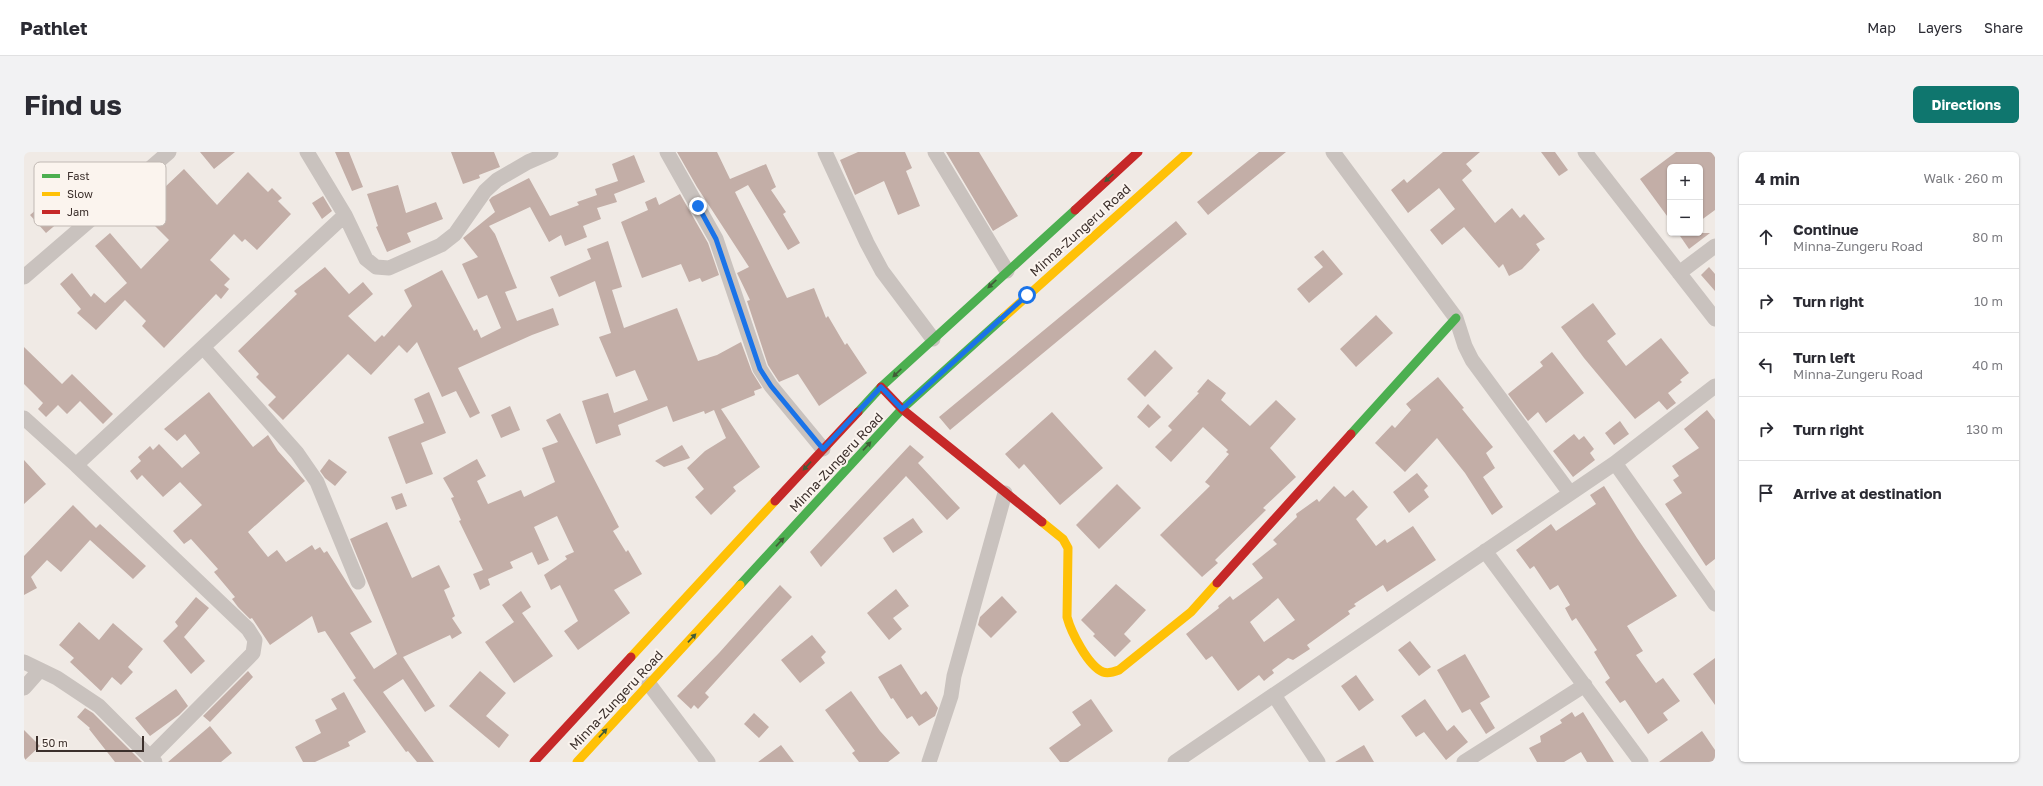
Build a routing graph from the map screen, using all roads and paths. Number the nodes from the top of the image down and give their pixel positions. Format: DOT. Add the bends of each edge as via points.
graph roads {
  1 [pos="169,152"];
  2 [pos="307,152"];
  3 [pos="667,152"];
  4 [pos="825,152"];
  5 [pos="935,152"];
  6 [pos="1138,152"];
  7 [pos="1188,152"];
  8 [pos="1333,152"];
  9 [pos="1585,152"];
  10 [pos="548,153"];
  11 [pos="157,162"];
  12 [pos="345,215"];
  13 [pos="83,226"];
  14 [pos="1715,246"];
  15 [pos="1007,270"];
  16 [pos="1679,273"];
  17 [pos="24,277"];
  18 [pos="1456,318"];
  19 [pos="1715,319"];
  20 [pos="933,339"];
  21 [pos="203,347"];
  22 [pos="1715,386"];
  23 [pos="881,387"];
  24 [pos="902,409"];
  25 [pos="24,418"];
  26 [pos="823,449"];
  27 [pos="1615,462"];
  28 [pos="76,465"];
  29 [pos="1570,493"];
  30 [pos="1005,494"];
  31 [pos="1485,551"];
  32 [pos="358,582"];
  33 [pos="1715,604"];
  34 [pos="24,662"];
  35 [pos="39,671"];
  36 [pos="649,684"];
  37 [pos="1585,685"];
  38 [pos="24,688"];
  39 [pos="1274,695"];
  40 [pos="153,759"];
  41 [pos="534,762"];
  42 [pos="577,762"];
  43 [pos="708,762"];
  44 [pos="929,762"];
  45 [pos="1174,762"];
  46 [pos="1318,762"];
  47 [pos="1464,762"];
  48 [pos="1641,762"];
  1 -- 11 [label="street"];
  2 -- 12 [label="street"];
  3 -- 26 [label="street" via="716,239 760,369"];
  4 -- 20 [label="street" via="882,271"];
  5 -- 15 [label="street"];
  6 -- 15 [label="main road, Minna-Zungeru Road, one-way"];
  7 -- 24 [label="main road, Minna-Zungeru Road"];
  8 -- 18 [label="street"];
  9 -- 16 [label="street"];
  10 -- 12 [label="street" via="496,180 456,234 441,245 389,268 376,267 366,259"];
  12 -- 21 [label="street"];
  13 -- 17 [label="street"];
  14 -- 16 [label="street"];
  15 -- 20 [label="main road, Minna-Zungeru Road, one-way"];
  16 -- 19 [label="street"];
  18 -- 29 [label="street" via="1472,360"];
  18 -- 30 [label="main road" via="1191,612 1119,670 1104,672 1097,668 1068,627 1068,548 1063,539"];
  20 -- 23 [label="main road, Minna-Zungeru Road, one-way"];
  21 -- 28 [label="street"];
  21 -- 32 [label="street" via="297,453 317,482"];
  22 -- 27 [label="street"];
  23 -- 24 [label="main road"];
  23 -- 26 [label="main road, Minna-Zungeru Road"];
  24 -- 30 [label="main road"];
  36 -- 24 [label="main road, Minna-Zungeru Road, one-way"];
  25 -- 28 [label="street"];
  26 -- 41 [label="main road, Minna-Zungeru Road, one-way"];
  27 -- 29 [label="street"];
  27 -- 33 [label="street"];
  28 -- 40 [label="street" via="248,629 255,640 252,653"];
  29 -- 31 [label="street"];
  30 -- 44 [label="street" via="950,696"];
  31 -- 37 [label="street"];
  31 -- 39 [label="street"];
  34 -- 35 [label="street"];
  35 -- 38 [label="street"];
  35 -- 40 [label="street" via="75,688 99,706"];
  42 -- 36 [label="main road, Minna-Zungeru Road, one-way"];
  36 -- 43 [label="street"];
  37 -- 47 [label="street"];
  37 -- 48 [label="street"];
  39 -- 45 [label="street"];
  39 -- 46 [label="street"];
}
